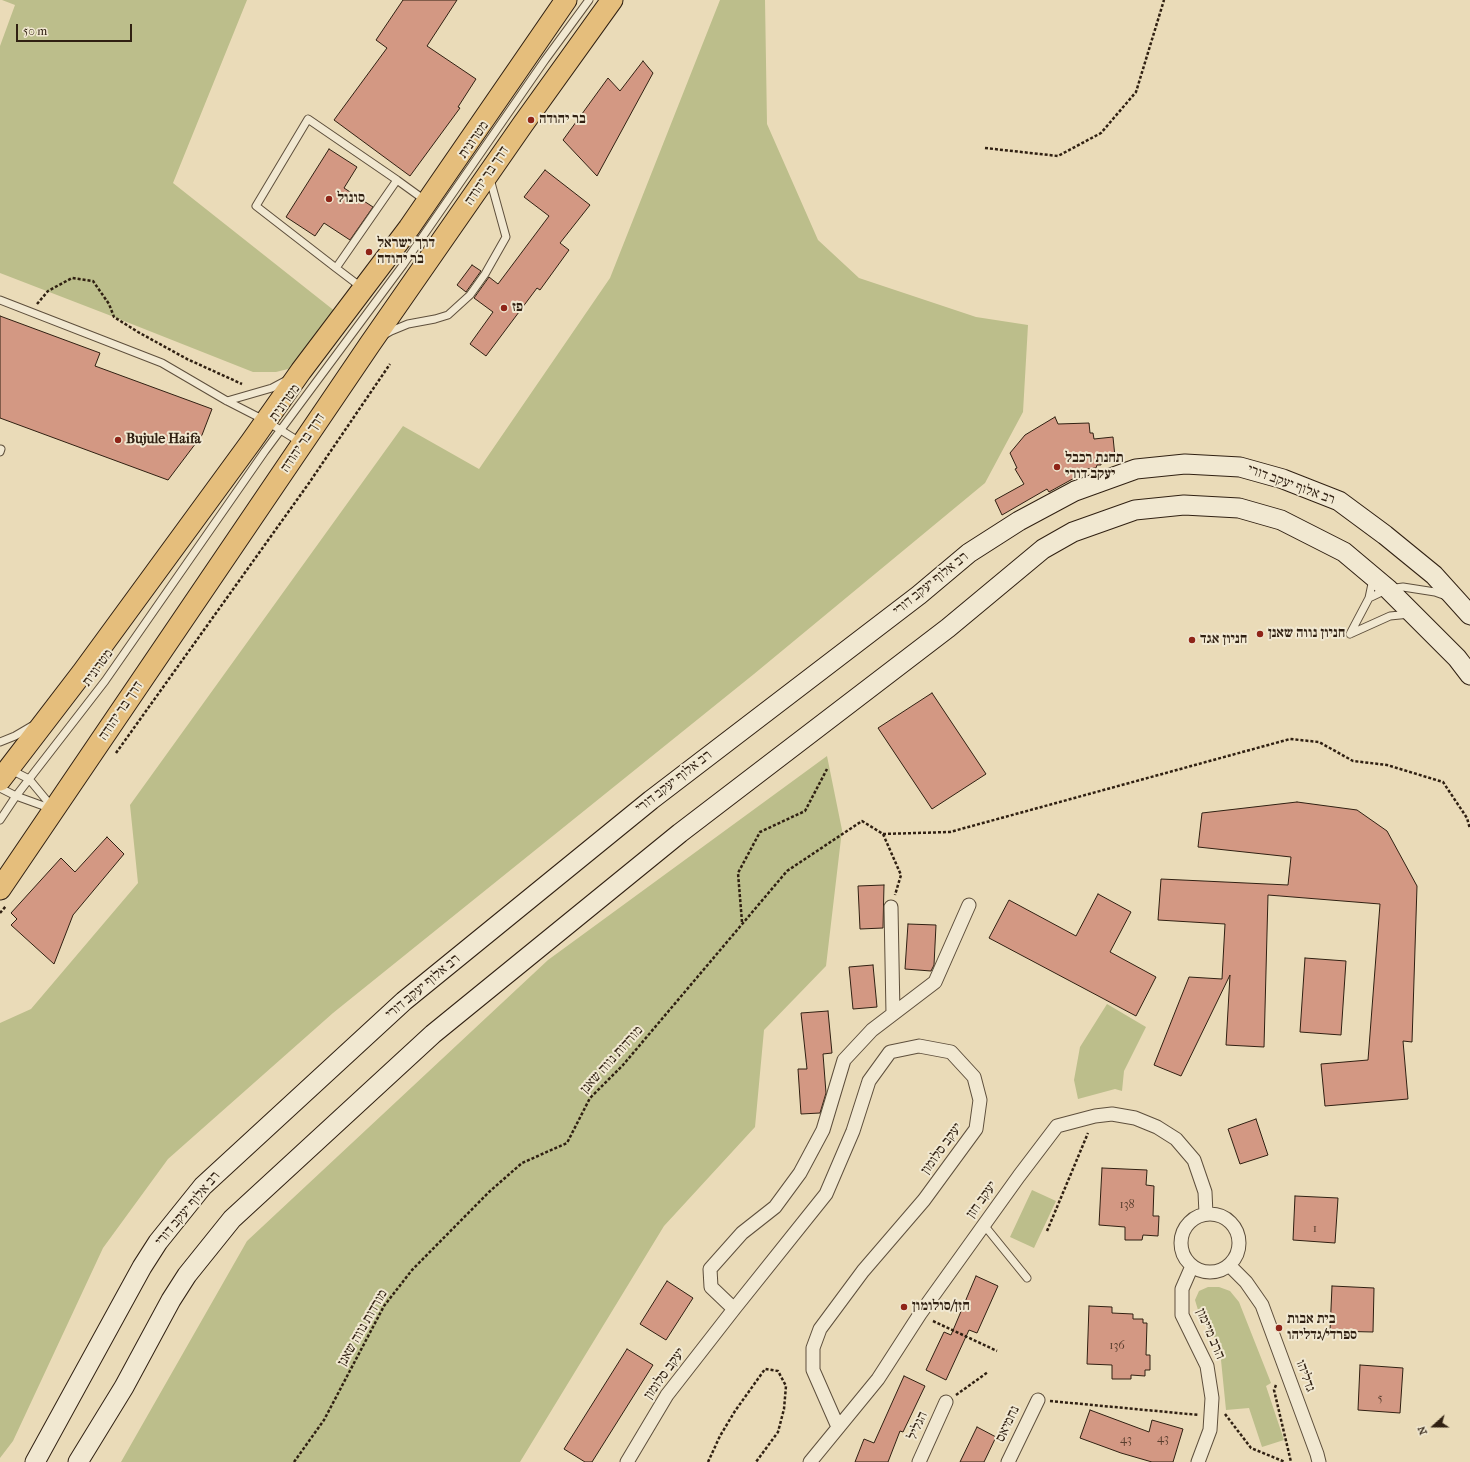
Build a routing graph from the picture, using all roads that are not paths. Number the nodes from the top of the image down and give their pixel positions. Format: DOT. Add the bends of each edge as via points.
graph roads {
  1 [pos="566,0"];
  2 [pos="589,0"];
  3 [pos="612,0"];
  4 [pos="489,174"];
  5 [pos="397,180"];
  6 [pos="427,203"];
  7 [pos="336,268"];
  8 [pos="363,289"];
  9 [pos="0,300"];
  10 [pos="370,344"];
  11 [pos="301,371"];
  12 [pos="227,401"];
  13 [pos="273,426"];
  14 [pos="302,444"];
  15 [pos="1374,577"];
  16 [pos="1388,589"];
  17 [pos="1369,598"];
  18 [pos="1464,608"];
  19 [pos="1413,614"];
  20 [pos="1470,675"];
  21 [pos="54,709"];
  22 [pos="0,742"];
  23 [pos="3,771"];
  24 [pos="29,779"];
  25 [pos="0,788"];
  26 [pos="16,796"];
  27 [pos="54,809"];
  28 [pos="0,820"];
  29 [pos="0,889"];
  30 [pos="969,905"];
  31 [pos="891,907"];
  32 [pos="893,1014"];
  33 [pos="1206,1214"];
  34 [pos="984,1225"];
  35 [pos="1229,1265"];
  36 [pos="1192,1266"];
  37 [pos="1027,1278"];
  38 [pos="734,1309"];
  39 [pos="1038,1400"];
  40 [pos="946,1402"];
  41 [pos="838,1427"];
  42 [pos="35,1462"];
  43 [pos="78,1462"];
  44 [pos="627,1462"];
  45 [pos="810,1462"];
  46 [pos="919,1462"];
  47 [pos="1008,1462"];
  48 [pos="1198,1462"];
  49 [pos="1319,1462"];
  1 -- 6 [label="main road"];
  2 -- 13 [label="lane, מטרונית" via="407,258"];
  3 -- 4 [label="main road, דרך בר יהודה"];
  4 -- 10 [label="main road, דרך בר יהודה"];
  4 -- 10 [label="lane" via="506,237 485,274 470,295 448,314 408,324"];
  5 -- 6 [label="lane"];
  5 -- 7 [label="lane"];
  5 -- 7 [label="lane" via="308,119 256,206"];
  6 -- 8 [label="main road"];
  7 -- 8 [label="lane"];
  8 -- 11 [label="main road"];
  9 -- 12 [label="lane" via="162,363"];
  10 -- 14 [label="main road, דרך בר יהודה"];
  11 -- 12 [label="lane" via="272,388"];
  11 -- 13 [label="main road"];
  12 -- 13 [label="lane"];
  13 -- 14 [label="lane"];
  13 -- 21 [label="main road"];
  13 -- 24 [label="lane, מטרונית" via="265,451 105,681"];
  14 -- 27 [label="main road, דרך בר יהודה"];
  15 -- 16 [label="main road"];
  15 -- 17 [label="lane"];
  15 -- 43 [label="main road" via="1344,552 1281,520 1239,508 1184,505 1135,510 1073,532 1043,549 948,628 680,833 433,1034 232,1219 187,1275 171,1300 124,1386"];
  16 -- 17 [label="lane"];
  16 -- 18 [label="lane" via="1403,587 1435,592"];
  16 -- 19 [label="main road"];
  17 -- 19 [label="lane" via="1350,634 1390,616"];
  18 -- 42 [label="main road, רב אלוף יעקב דורי" via="1434,575 1339,501 1283,479 1240,467 1185,464 1136,469 1075,491 1019,521 969,553 919,595 651,800 416,991 204,1186 158,1242 142,1267"];
  19 -- 20 [label="main road" via="1457,658"];
  21 -- 22 [label="lane" via="26,730"];
  21 -- 23 [label="main road"];
  23 -- 24 [label="lane"];
  24 -- 26 [label="lane, מטרונית"];
  24 -- 27 [label="lane"];
  25 -- 26 [label="lane"];
  26 -- 27 [label="lane"];
  26 -- 28 [label="lane, מטרונית"];
  27 -- 29 [label="main road, דרך בר יהודה"];
  30 -- 32 [label="street" via="935,982"];
  31 -- 32 [label="street"];
  32 -- 38 [label="street" via="872,1030 844,1060 823,1130 800,1173 775,1206 742,1233 710,1269 711,1287"];
  33 -- 34 [label="street, יעקב חזן" via="1205,1192 1194,1160 1176,1140 1157,1127 1135,1118 1112,1114 1058,1126"];
  33 -- 35 [label="street" via="1221,1216 1236,1228 1239,1248"];
  33 -- 36 [label="street" via="1194,1218 1182,1232 1181,1251"];
  34 -- 37 [label="lane"];
  34 -- 41 [label="street, יעקב חזן" via="920,1314 878,1379"];
  35 -- 36 [label="street" via="1211,1272 1201,1271"];
  35 -- 49 [label="street, גדליהו" via="1246,1282 1262,1305"];
  36 -- 48 [label="street, הרב מיימון" via="1182,1289 1182,1315 1207,1366 1212,1398 1210,1430"];
  38 -- 41 [label="street, יעקב סלומון" via="826,1194 853,1131 869,1081 890,1052 919,1046 951,1052 974,1077 980,1100 976,1129 924,1200 863,1270 820,1329 813,1348 813,1370"];
  38 -- 44 [label="street, יעקב סלומון" via="667,1395"];
  39 -- 47 [label="street, נחמיאס"];
  40 -- 46 [label="street, הגליל"];
  41 -- 45 [label="street, יעקב חזן"];
}
